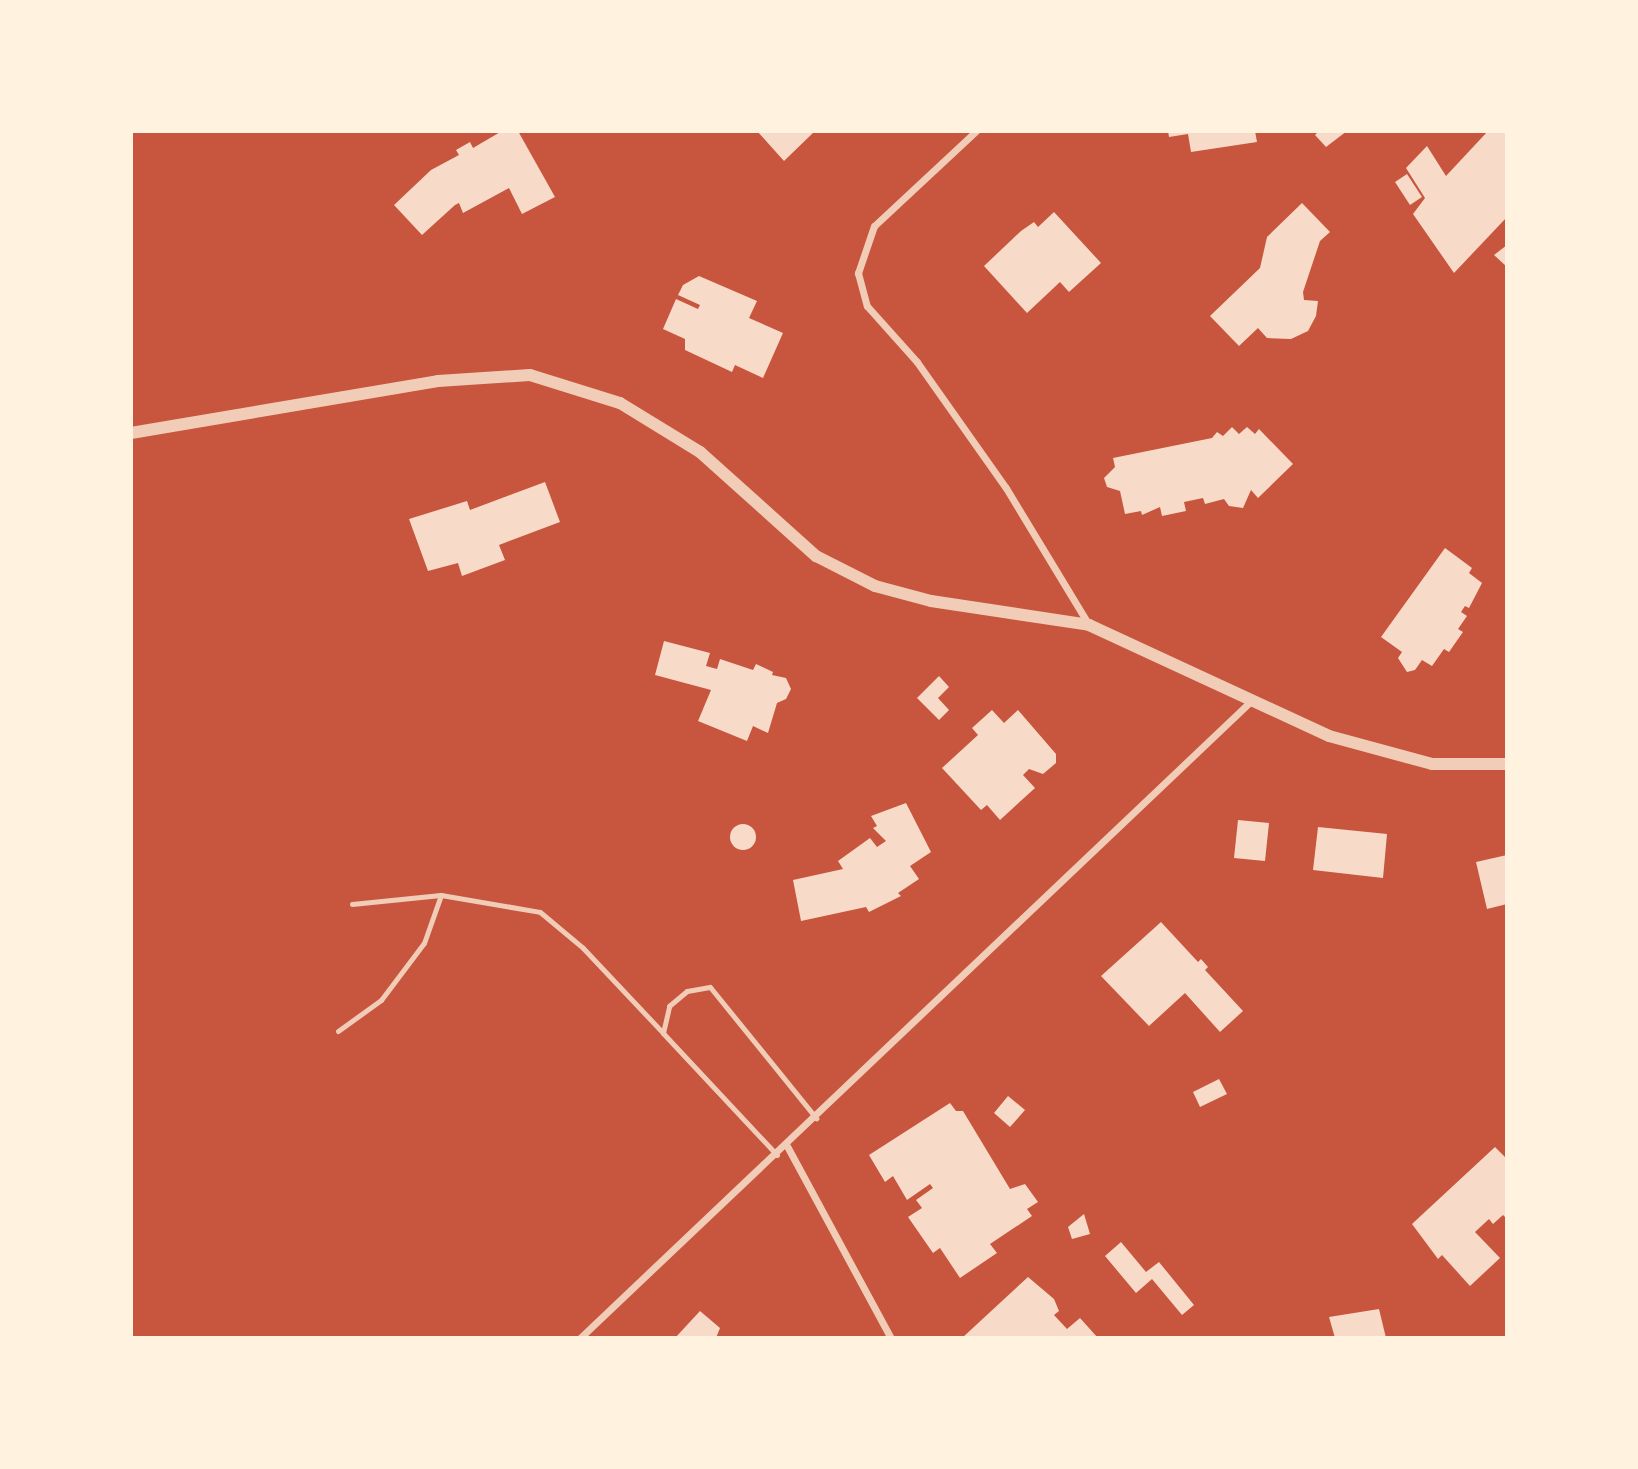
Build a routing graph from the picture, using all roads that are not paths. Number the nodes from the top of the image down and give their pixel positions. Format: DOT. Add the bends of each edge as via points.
graph roads {
  1 [pos="976,131"];
  2 [pos="131,433"];
  3 [pos="1089,625"];
  4 [pos="1254,698"];
  5 [pos="1507,764"];
  6 [pos="441,895"];
  7 [pos="352,904"];
  8 [pos="338,1031"];
  9 [pos="663,1033"];
  10 [pos="816,1118"];
  11 [pos="787,1146"];
  12 [pos="777,1155"];
  13 [pos="580,1338"];
  14 [pos="891,1338"];
  1 -- 3 [label="street" via="874,226 858,273 867,306 917,362 1006,488"];
  2 -- 3 [label="street" via="438,381 530,375 620,403 688,445 816,556 875,586 931,601"];
  3 -- 4 [label="street"];
  4 -- 5 [label="street" via="1329,736 1432,764"];
  4 -- 10 [label="street"];
  6 -- 7 [label="lane"];
  6 -- 8 [label="lane" via="424,943 381,1000"];
  6 -- 9 [label="lane" via="540,912 583,948"];
  9 -- 10 [label="lane" via="669,1006 687,991 710,987"];
  9 -- 12 [label="lane"];
  10 -- 11 [label="street"];
  11 -- 12 [label="street"];
  11 -- 14 [label="street"];
  12 -- 13 [label="street"];
}
